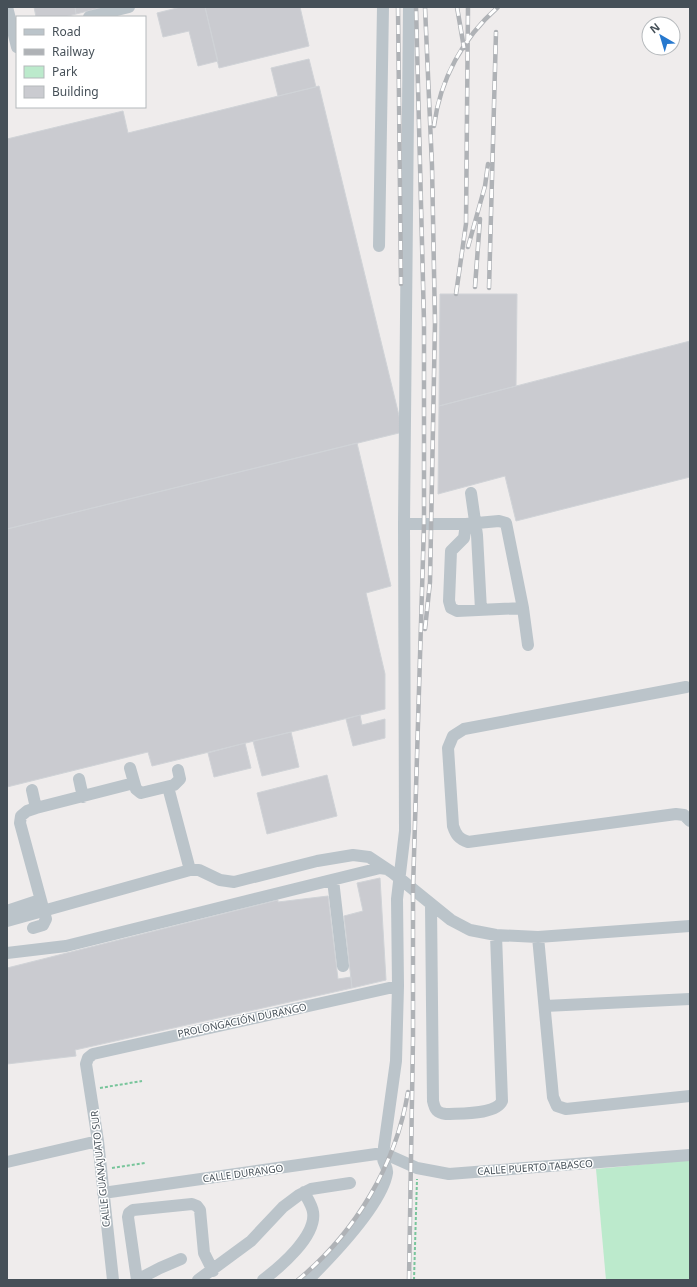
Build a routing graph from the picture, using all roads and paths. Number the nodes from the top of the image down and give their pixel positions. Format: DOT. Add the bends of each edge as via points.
graph roads {
  1 [pos="7,7"];
  2 [pos="129,7"];
  3 [pos="383,7"];
  4 [pos="409,7"];
  5 [pos="93,16"];
  6 [pos="14,39"];
  7 [pos="379,246"];
  8 [pos="471,493"];
  9 [pos="404,524"];
  10 [pos="471,524"];
  11 [pos="523,608"];
  12 [pos="481,610"];
  13 [pos="528,645"];
  14 [pos="686,687"];
  15 [pos="130,768"];
  16 [pos="178,770"];
  17 [pos="79,779"];
  18 [pos="134,783"];
  19 [pos="168,787"];
  20 [pos="32,790"];
  21 [pos="83,797"];
  22 [pos="36,808"];
  23 [pos="690,821"];
  24 [pos="387,869"];
  25 [pos="190,870"];
  26 [pos="399,878"];
  27 [pos="333,880"];
  28 [pos="431,905"];
  29 [pos="42,906"];
  30 [pos="7,911"];
  31 [pos="7,921"];
  32 [pos="690,926"];
  33 [pos="33,928"];
  34 [pos="496,935"];
  35 [pos="538,937"];
  36 [pos="7,953"];
  37 [pos="343,966"];
  38 [pos="398,986"];
  39 [pos="690,999"];
  40 [pos="545,1006"];
  41 [pos="88,1058"];
  42 [pos="142,1082"];
  43 [pos="91,1089"];
  44 [pos="690,1096"];
  45 [pos="98,1141"];
  46 [pos="384,1154"];
  47 [pos="690,1155"];
  48 [pos="7,1162"];
  49 [pos="145,1163"];
  50 [pos="417,1168"];
  51 [pos="101,1170"];
  52 [pos="350,1183"];
  53 [pos="304,1192"];
  54 [pos="103,1193"];
  55 [pos="181,1259"];
  56 [pos="213,1271"];
  57 [pos="113,1280"];
  58 [pos="137,1280"];
  59 [pos="198,1280"];
  60 [pos="263,1280"];
  61 [pos="308,1280"];
  62 [pos="414,1280"];
  1 -- 6 [label="street"];
  2 -- 5 [label="street"];
  3 -- 7 [label="street"];
  4 -- 9 [label="street"];
  8 -- 10 [label="street"];
  9 -- 10 [label="street"];
  9 -- 26 [label="street" via="405,831"];
  10 -- 11 [label="street" via="501,521 507,525"];
  10 -- 12 [label="street"];
  10 -- 12 [label="street" via="464,538 451,551 450,605 457,611"];
  11 -- 12 [label="street"];
  11 -- 13 [label="street"];
  14 -- 23 [label="street" via="464,728 453,736 448,748 453,826 461,840 468,842 676,814 684,815"];
  15 -- 18 [label="street"];
  16 -- 19 [label="street" via="179,781"];
  17 -- 21 [label="street"];
  18 -- 19 [label="street" via="137,791 141,793"];
  18 -- 21 [label="street"];
  19 -- 25 [label="street"];
  20 -- 22 [label="street"];
  21 -- 22 [label="street"];
  22 -- 29 [label="street" via="23,813 20,823"];
  24 -- 25 [label="street" via="369,857 353,855 317,861 234,882 220,880 199,870"];
  24 -- 26 [label="street"];
  24 -- 27 [label="street" via="373,869"];
  25 -- 29 [label="street"];
  26 -- 28 [label="street"];
  26 -- 38 [label="street"];
  27 -- 36 [label="street" via="66,946"];
  27 -- 37 [label="street"];
  28 -- 34 [label="street" via="460,926"];
  28 -- 34 [label="street" via="433,1101 434,1107 440,1113 491,1110 500,1106 502,1101"];
  29 -- 30 [label="street"];
  29 -- 31 [label="street"];
  29 -- 33 [label="street" via="45,924"];
  32 -- 35 [label="street"];
  34 -- 35 [label="street"];
  35 -- 40 [label="street"];
  38 -- 41 [label="street, PROLONGACIÓN DURANGO" via="170,1036 93,1054"];
  38 -- 46 [label="street" via="396,1061"];
  39 -- 40 [label="street"];
  40 -- 44 [label="street" via="554,1097 558,1106 566,1109"];
  41 -- 43 [label="street, CALLE GUANAJUATO SUR" via="86,1064"];
  42 -- 43 [label="path"];
  43 -- 45 [label="street, CALLE GUANAJUATO SUR"];
  45 -- 48 [label="street"];
  45 -- 51 [label="street, CALLE GUANAJUATO SUR"];
  46 -- 50 [label="street, CALLE PUERTO TABASCO"];
  46 -- 54 [label="street, CALLE DURANGO"];
  46 -- 61 [label="street" via="383,1160 388,1171 375,1200 346,1240"];
  47 -- 50 [label="street, CALLE PUERTO TABASCO" via="449,1174"];
  49 -- 51 [label="path"];
  50 -- 62 [label="path"];
  51 -- 54 [label="street, CALLE GUANAJUATO SUR"];
  52 -- 53 [label="street"];
  53 -- 56 [label="street" via="283,1207 251,1241"];
  53 -- 60 [label="street" via="313,1212 310,1229 282,1265"];
  54 -- 57 [label="street, CALLE GUANAJUATO SUR"];
  55 -- 58 [label="street"];
  56 -- 58 [label="street" via="205,1258 200,1210 197,1206 192,1204 133,1210 128,1217"];
  56 -- 59 [label="street"];
}
